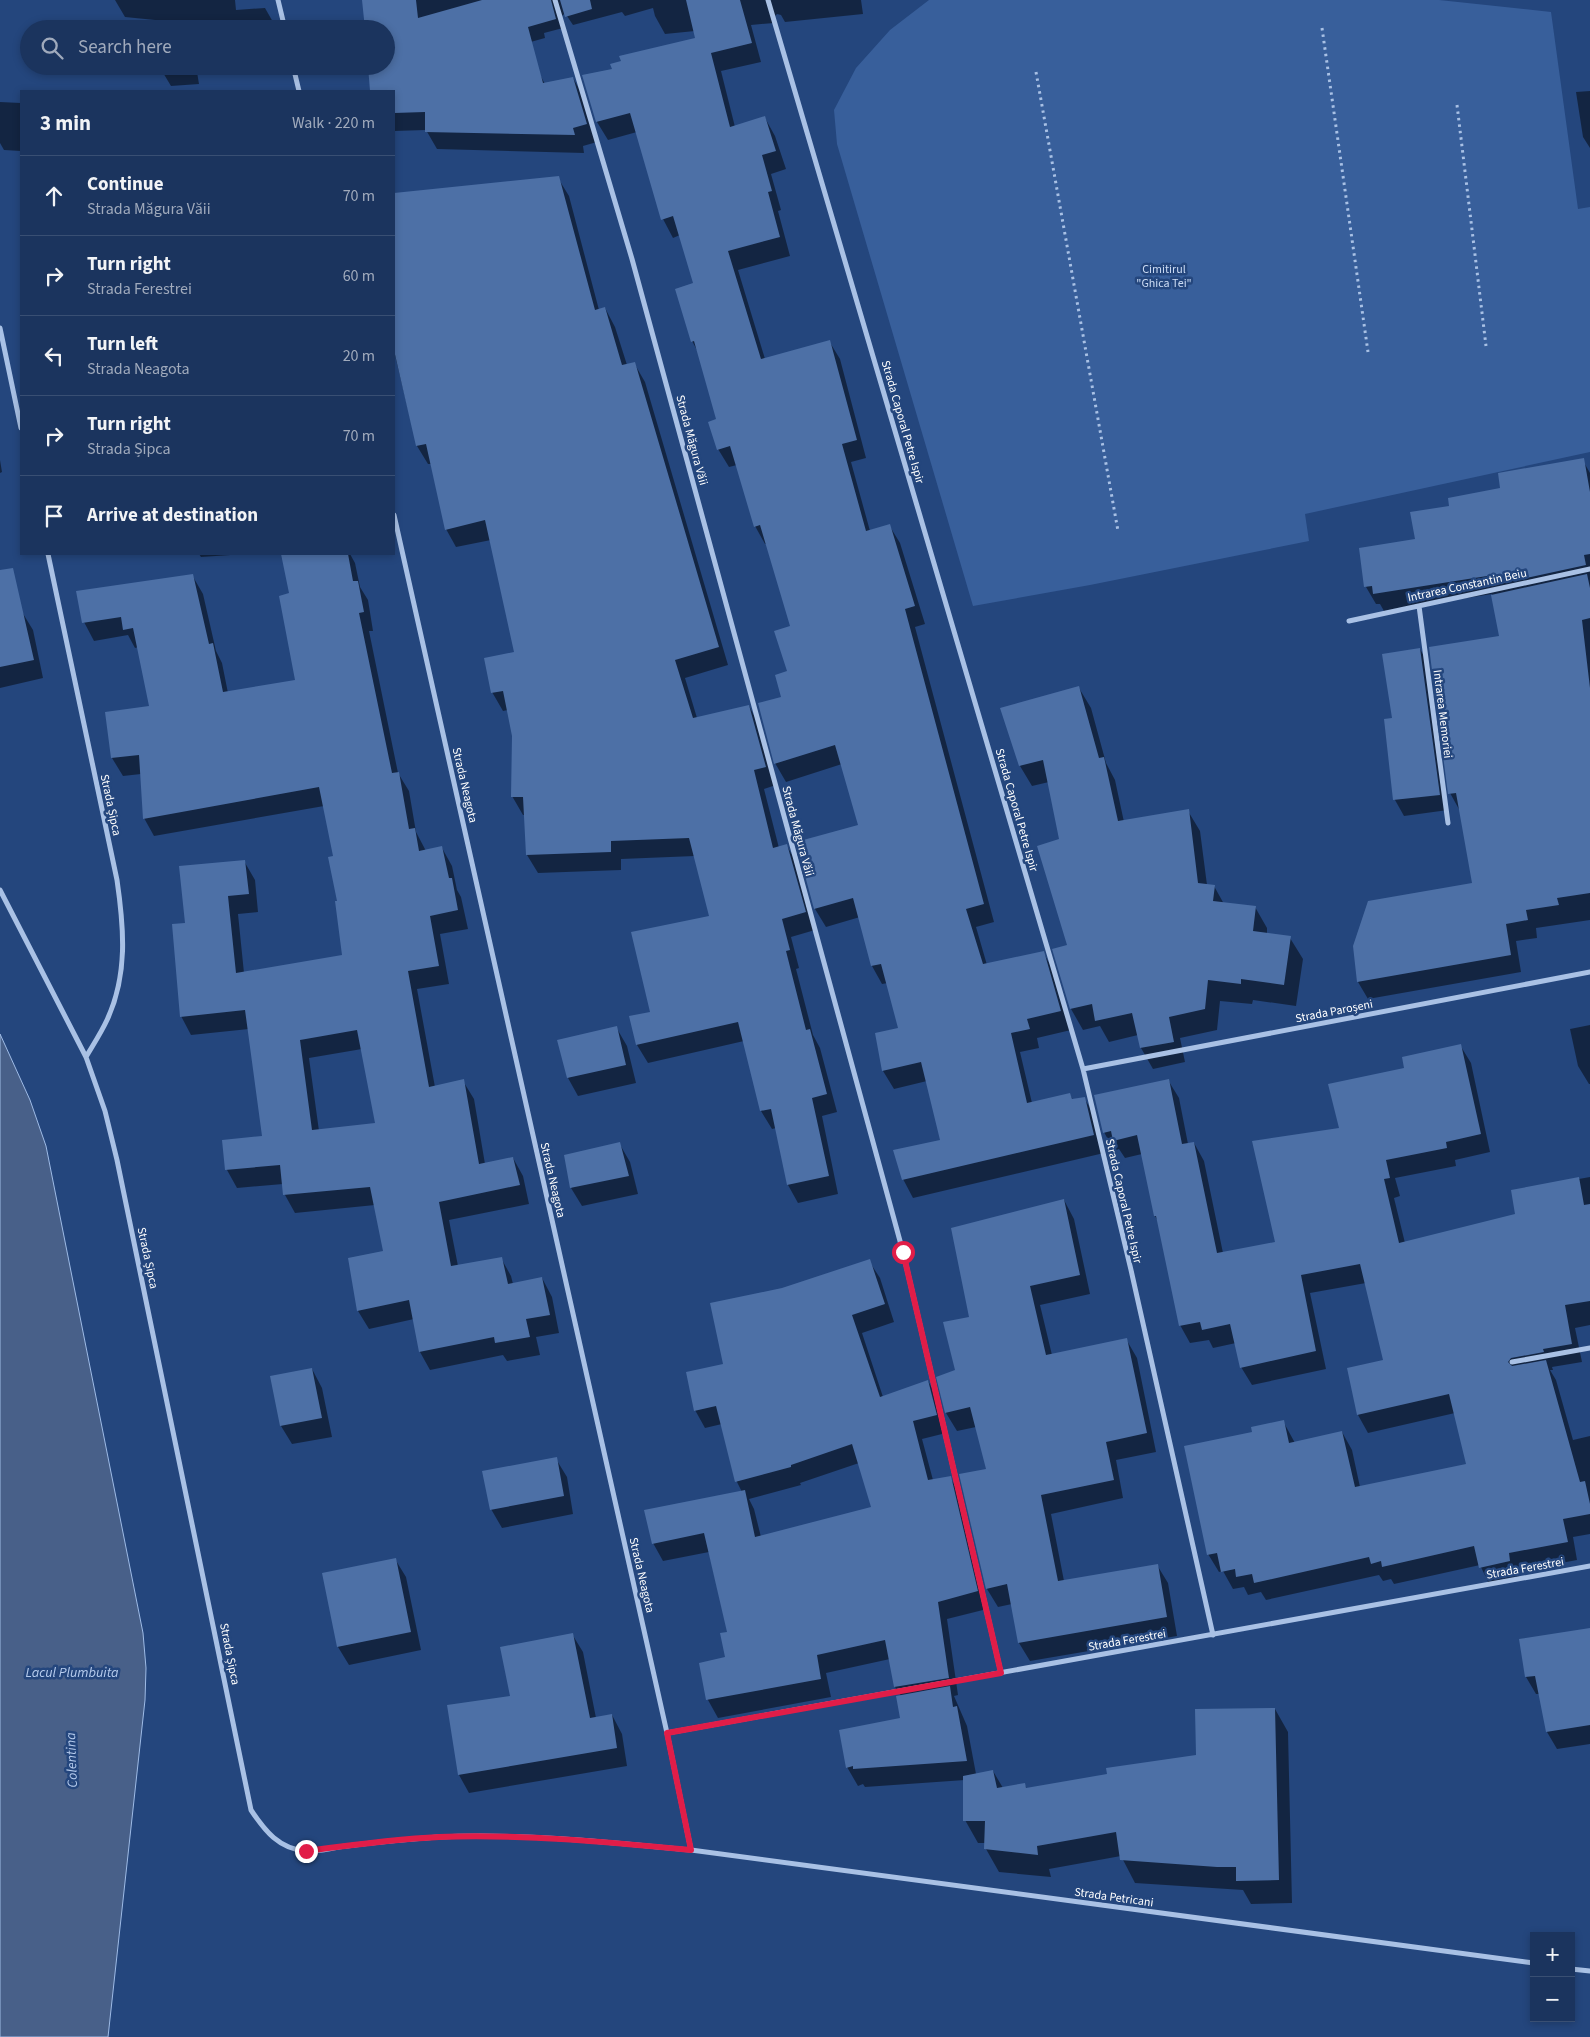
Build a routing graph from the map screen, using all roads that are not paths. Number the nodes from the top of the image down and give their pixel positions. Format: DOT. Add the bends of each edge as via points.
graph roads {
  1 [pos="278,0"];
  2 [pos="555,0"];
  3 [pos="768,0"];
  4 [pos="283,20"];
  5 [pos="295,75"];
  6 [pos="299,90"];
  7 [pos="0,328"];
  8 [pos="20,423"];
  9 [pos="395,519"];
  10 [pos="48,555"];
  11 [pos="1590,569"];
  12 [pos="1419,606"];
  13 [pos="1349,621"];
  14 [pos="1448,823"];
  15 [pos="0,890"];
  16 [pos="1590,972"];
  17 [pos="86,1057"];
  18 [pos="1083,1069"];
  19 [pos="1590,1348"];
  20 [pos="1512,1362"];
  21 [pos="1590,1566"];
  22 [pos="1213,1635"];
  23 [pos="1001,1673"];
  24 [pos="667,1733"];
  25 [pos="691,1850"];
  26 [pos="1530,1963"];
  27 [pos="1575,1969"];
  28 [pos="1590,1971"];
  1 -- 4 [label="street"];
  2 -- 23 [label="street, Strada Măgura Văii" via="632,259 903,1252"];
  3 -- 18 [label="street, Strada Caporal Petre Ispir"];
  5 -- 6 [label="street"];
  7 -- 8 [label="street"];
  9 -- 24 [label="street, Strada Neagota"];
  10 -- 17 [label="street, Strada Șipca" via="122,915 124,948 120,980 107,1020"];
  11 -- 12 [label="street, Intrarea Constantin Beiu"];
  12 -- 13 [label="street, Intrarea Constantin Beiu"];
  12 -- 14 [label="street, Intrarea Memoriei"];
  15 -- 17 [label="street, Strada Șipca"];
  16 -- 18 [label="street, Strada Paroșeni"];
  17 -- 25 [label="street, Strada Șipca" via="105,1111 117,1160 251,1810 264,1830 285,1846 306,1851 430,1838 500,1837"];
  18 -- 22 [label="street, Strada Caporal Petre Ispir"];
  19 -- 20 [label="street"];
  21 -- 22 [label="street, Strada Ferestrei"];
  22 -- 23 [label="street, Strada Ferestrei"];
  23 -- 24 [label="street, Strada Ferestrei"];
  24 -- 25 [label="street, Strada Neagota"];
  25 -- 26 [label="street, Strada Petricani"];
  27 -- 28 [label="street"];
}
